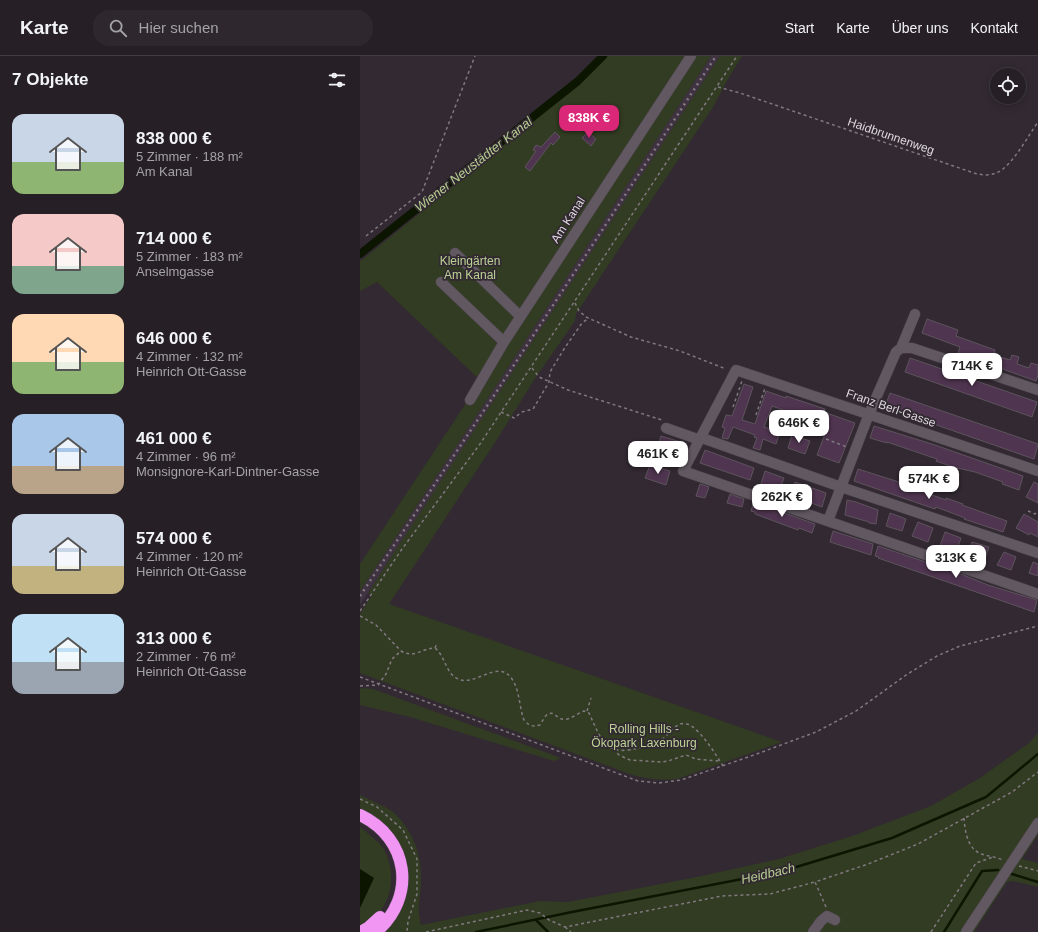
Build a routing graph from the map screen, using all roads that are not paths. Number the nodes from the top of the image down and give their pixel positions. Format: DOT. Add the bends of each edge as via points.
graph roads {
  1 [pos="691,56"];
  2 [pos="455,253"];
  3 [pos="441,282"];
  4 [pos="915,314"];
  5 [pos="520,316"];
  6 [pos="504,342"];
  7 [pos="901,348"];
  8 [pos="1038,390"];
  9 [pos="470,400"];
  10 [pos="869,414"];
  11 [pos="666,425"];
  12 [pos="701,439"];
  13 [pos="1038,471"];
  14 [pos="841,487"];
  15 [pos="828,521"];
  16 [pos="1038,553"];
  17 [pos="1038,594"];
  18 [pos="360,816"];
  19 [pos="360,824"];
  20 [pos="1038,824"];
  21 [pos="831,918"];
  22 [pos="361,932"];
  23 [pos="376,932"];
  24 [pos="813,932"];
  25 [pos="966,932"];
  1 -- 5 [label="street, Am Kanal"];
  2 -- 5 [label="street"];
  3 -- 6 [label="street"];
  4 -- 7 [label="street"];
  5 -- 6 [label="street, Am Kanal"];
  6 -- 9 [label="street, Am Kanal"];
  7 -- 8 [label="street" via="912,348"];
  7 -- 10 [label="street" via="896,352"];
  10 -- 12 [label="street, Franz Berl-Gasse" via="741,372"];
  10 -- 13 [label="street, Franz Berl-Gasse"];
  10 -- 14 [label="street"];
  11 -- 12 [label="street"];
  12 -- 14 [label="street"];
  12 -- 15 [label="street" via="683,471"];
  14 -- 15 [label="street"];
  14 -- 16 [label="street"];
  15 -- 17 [label="street"];
  18 -- 23 [label="highway" via="370,820 386,835 396,850 402,867 402,885 398,902 388,920"];
  19 -- 22 [label="highway" via="372,831 385,845 393,861 395,875 393,892 386,908 376,922"];
  20 -- 25 [label="street"];
  21 -- 24 [label="street" via="821,922"];
}
